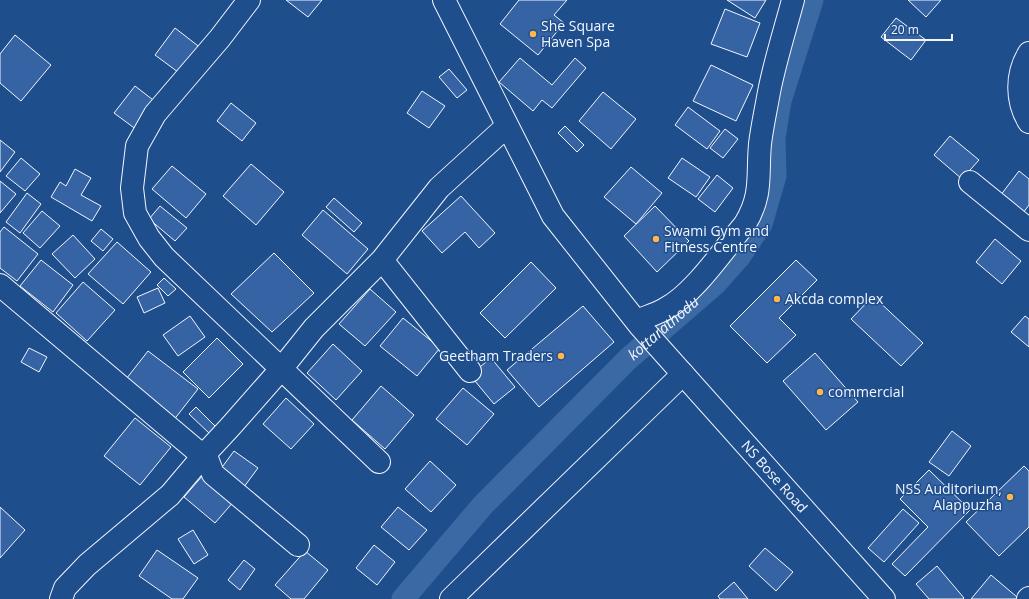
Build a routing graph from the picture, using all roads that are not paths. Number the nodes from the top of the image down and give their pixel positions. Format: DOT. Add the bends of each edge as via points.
graph roads {
  1 [pos="249,0"];
  2 [pos="444,0"];
  3 [pos="794,0"];
  4 [pos="1029,54"];
  5 [pos="1029,122"];
  6 [pos="506,126"];
  7 [pos="970,182"];
  8 [pos="1029,230"];
  9 [pos="382,260"];
  10 [pos="0,285"];
  11 [pos="638,324"];
  12 [pos="282,368"];
  13 [pos="470,371"];
  14 [pos="683,374"];
  15 [pos="204,455"];
  16 [pos="379,462"];
  17 [pos="298,545"];
  18 [pos="61,599"];
  19 [pos="451,599"];
  20 [pos="884,599"];
  1 -- 12 [label="street" via="155,114 137,146 132,188 135,213 149,238 164,257"];
  2 -- 6 [label="street, NS Bose Road"];
  3 -- 11 [label="street" via="770,90 760,144 757,194 750,215 685,295"];
  4 -- 5 [label="street" via="1023,62 1018,90 1024,114"];
  6 -- 9 [label="street" via="439,188"];
  6 -- 11 [label="street, NS Bose Road" via="553,216"];
  7 -- 8 [label="street"];
  9 -- 12 [label="street" via="314,328"];
  9 -- 13 [label="street"];
  10 -- 15 [label="street"];
  11 -- 14 [label="street, NS Bose Road"];
  12 -- 15 [label="street"];
  12 -- 16 [label="street"];
  14 -- 19 [label="street"];
  14 -- 20 [label="street, NS Bose Road"];
  15 -- 17 [label="street" via="213,474"];
  15 -- 18 [label="street" via="170,495 87,565 65,588"];
}
